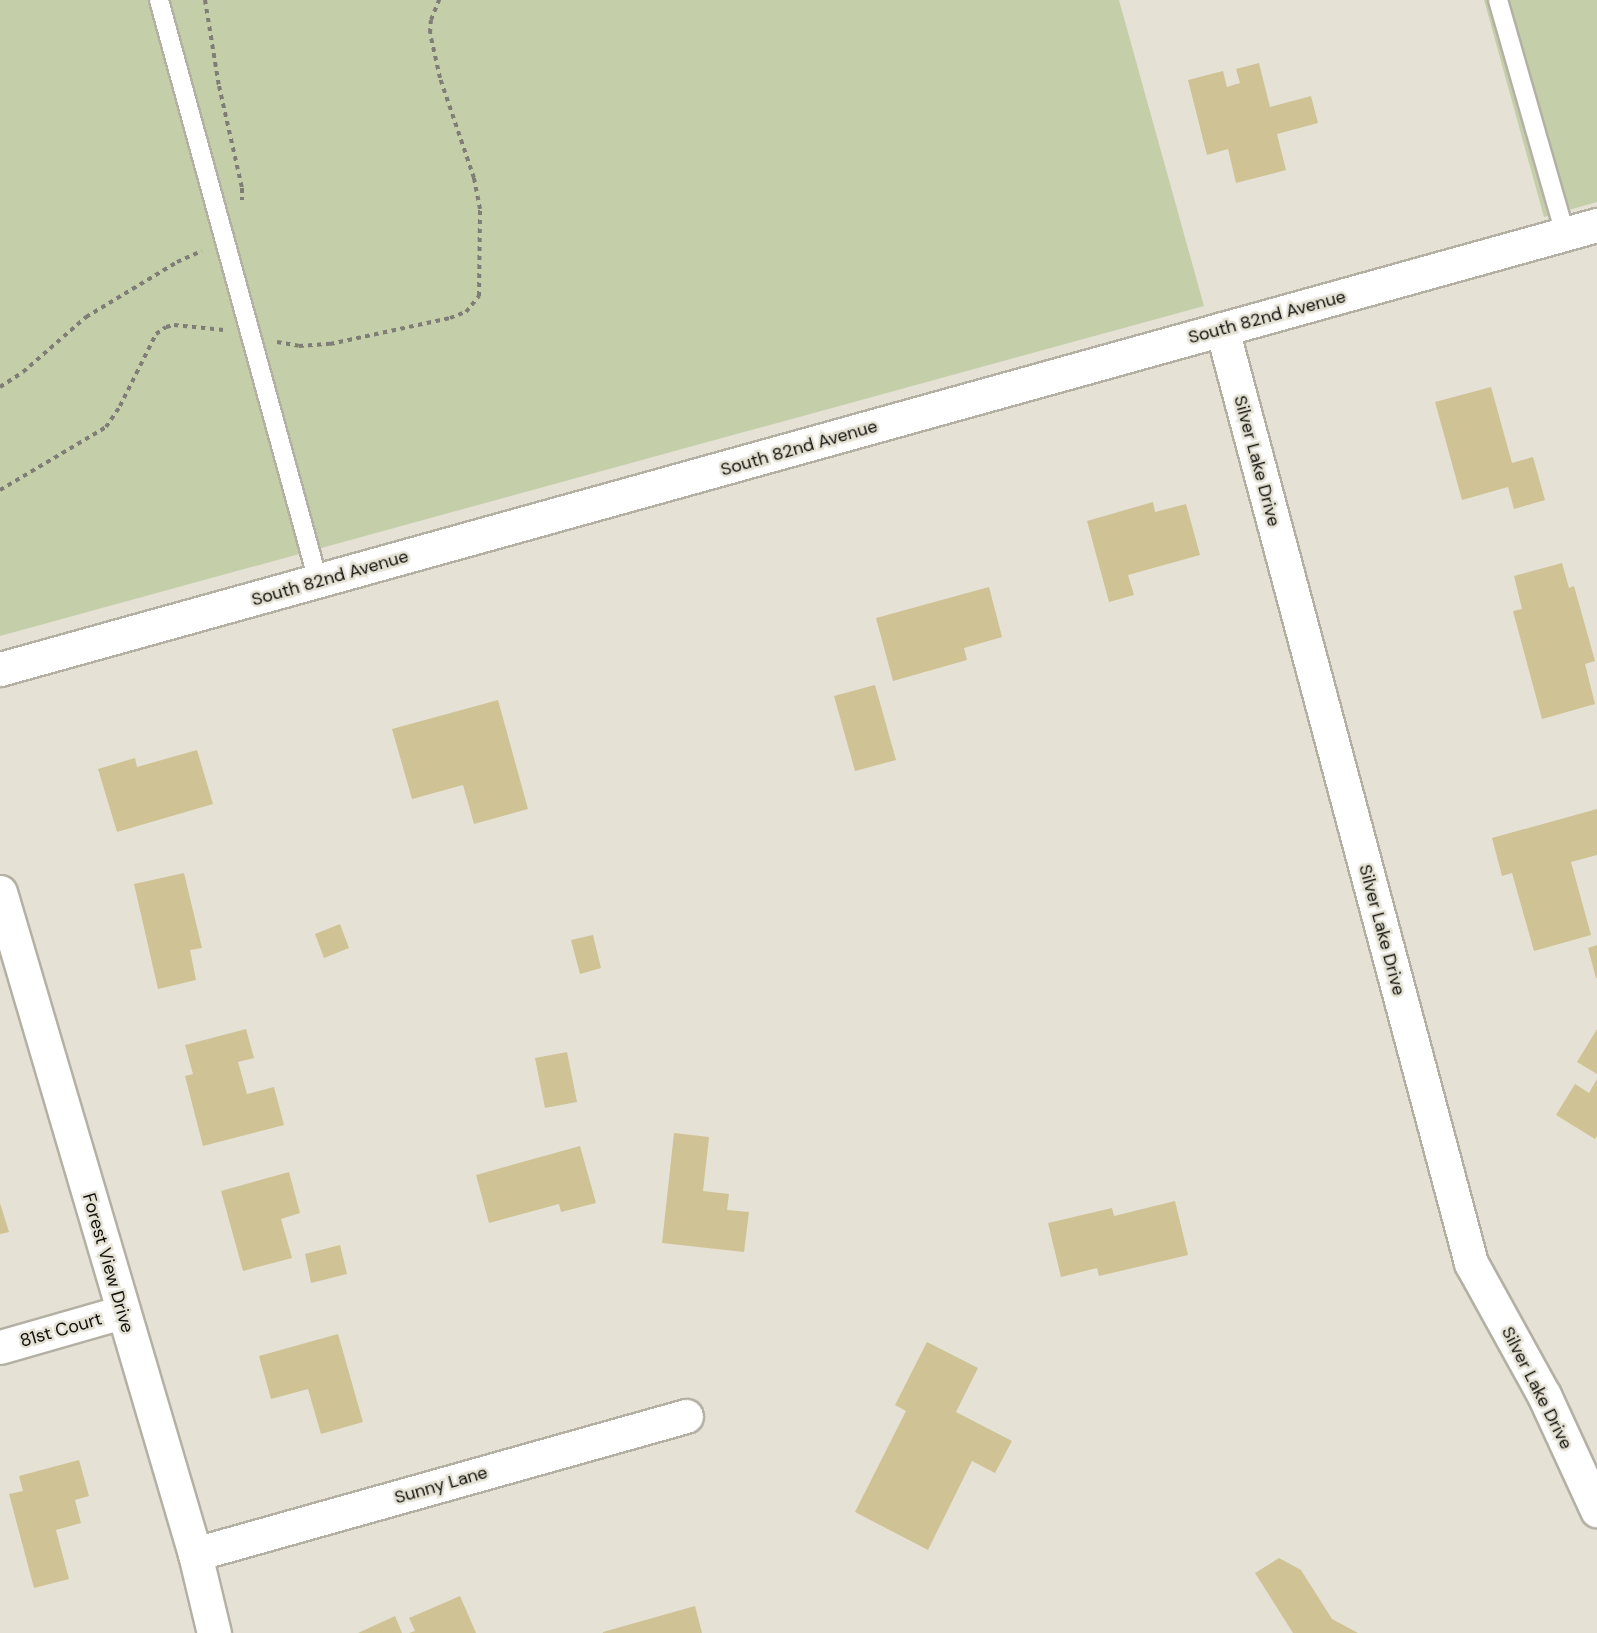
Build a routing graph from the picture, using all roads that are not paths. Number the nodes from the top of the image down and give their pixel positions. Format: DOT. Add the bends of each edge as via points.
graph roads {
  1 [pos="159,0"];
  2 [pos="1498,0"];
  3 [pos="1597,225"];
  4 [pos="1565,234"];
  5 [pos="1222,329"];
  6 [pos="318,581"];
  7 [pos="0,669"];
  8 [pos="0,892"];
  9 [pos="122,1312"];
  10 [pos="0,1347"];
  11 [pos="686,1416"];
  12 [pos="1597,1510"];
  13 [pos="195,1554"];
  14 [pos="214,1633"];
  1 -- 6 [label="lane"];
  2 -- 4 [label="lane"];
  3 -- 4 [label="street, South 82nd Avenue"];
  4 -- 5 [label="street, South 82nd Avenue"];
  5 -- 6 [label="street, South 82nd Avenue"];
  5 -- 12 [label="street, Silver Lake Drive" via="1471,1263 1544,1395"];
  6 -- 7 [label="street, South 82nd Avenue"];
  8 -- 9 [label="street, Forest View Drive"];
  9 -- 10 [label="street, 81st Court"];
  9 -- 13 [label="street, Forest View Drive"];
  11 -- 13 [label="street, Sunny Lane"];
  13 -- 14 [label="street, Forest View Drive"];
}
